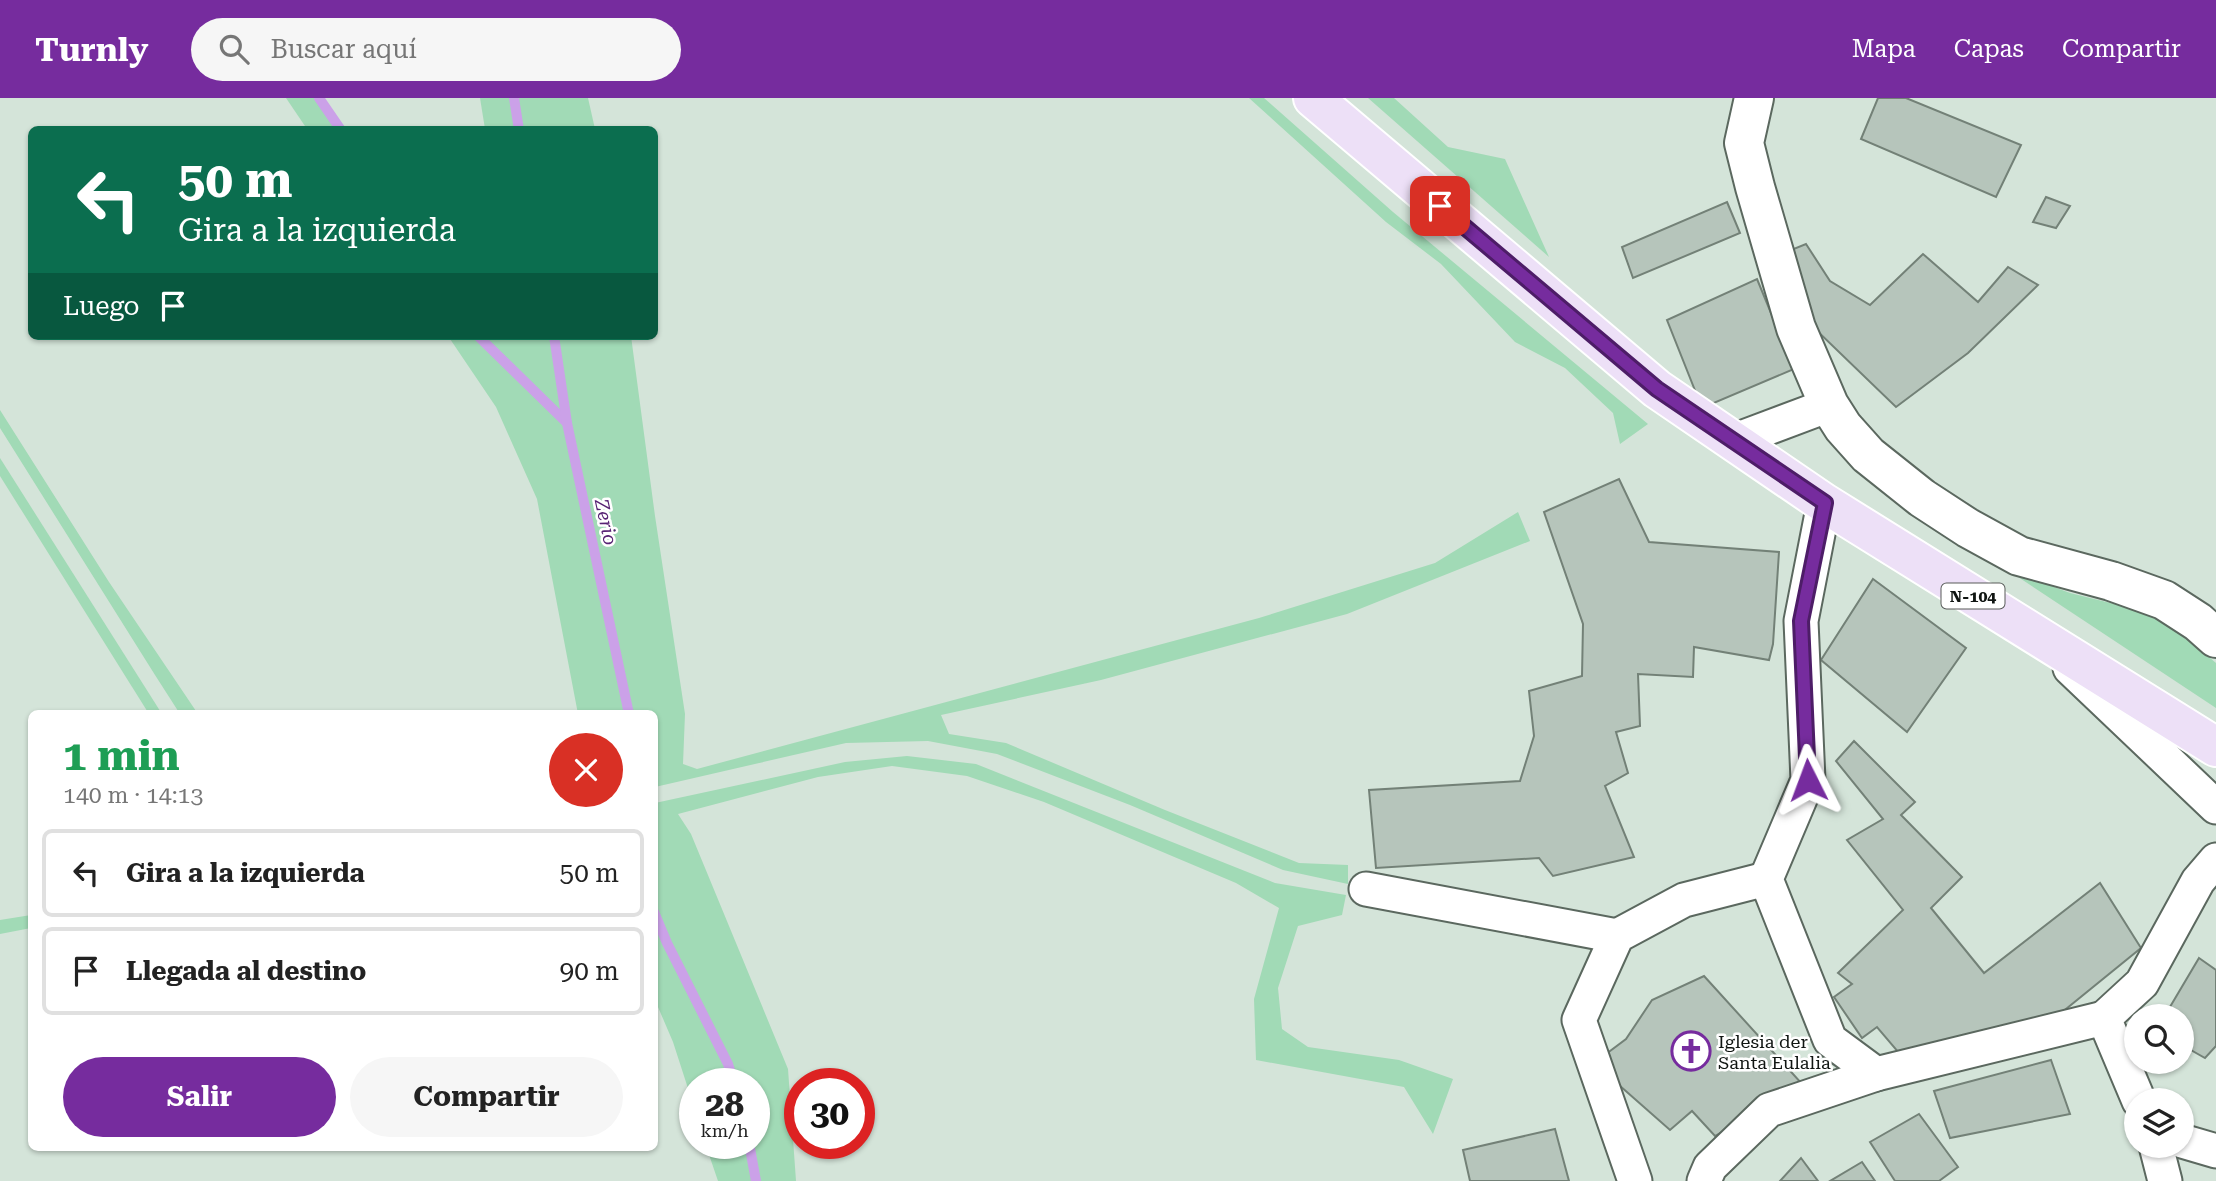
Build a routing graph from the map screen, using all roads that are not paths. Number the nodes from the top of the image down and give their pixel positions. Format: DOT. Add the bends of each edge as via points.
graph roads {
  1 [pos="1313,98"];
  2 [pos="1751,101"];
  3 [pos="1829,405"];
  4 [pos="1734,441"];
  5 [pos="1825,503"];
  6 [pos="2035,635"];
  7 [pos="2216,638"];
  8 [pos="2216,747"];
  9 [pos="2216,807"];
  10 [pos="2216,860"];
  11 [pos="1766,879"];
  12 [pos="1366,889"];
  13 [pos="1617,936"];
  14 [pos="2105,1018"];
  15 [pos="1876,1074"];
  16 [pos="2134,1088"];
  17 [pos="2194,1145"];
  18 [pos="2216,1151"];
  19 [pos="2159,1158"];
  20 [pos="1635,1181"];
  21 [pos="1704,1181"];
  22 [pos="2165,1181"];
  1 -- 4 [label="main road, N-104" via="1657,389"];
  2 -- 3 [label="street" via="1744,143 1755,187 1796,328"];
  3 -- 4 [label="street"];
  3 -- 7 [label="street" via="1868,455 1968,528 2019,556 2164,600"];
  4 -- 5 [label="main road, N-104"];
  5 -- 6 [label="main road, N-104"];
  5 -- 11 [label="street" via="1801,621 1808,780"];
  6 -- 8 [label="main road, N-104"];
  6 -- 9 [label="street"];
  10 -- 14 [label="street" via="2198,881 2141,983"];
  11 -- 13 [label="street" via="1684,900"];
  11 -- 15 [label="street" via="1830,1040"];
  12 -- 13 [label="street"];
  13 -- 20 [label="street" via="1579,1020"];
  14 -- 15 [label="street"];
  14 -- 16 [label="street"];
  15 -- 21 [label="street" via="1769,1110 1710,1167"];
  17 -- 18 [label="street"];
  19 -- 22 [label="street"];
}
